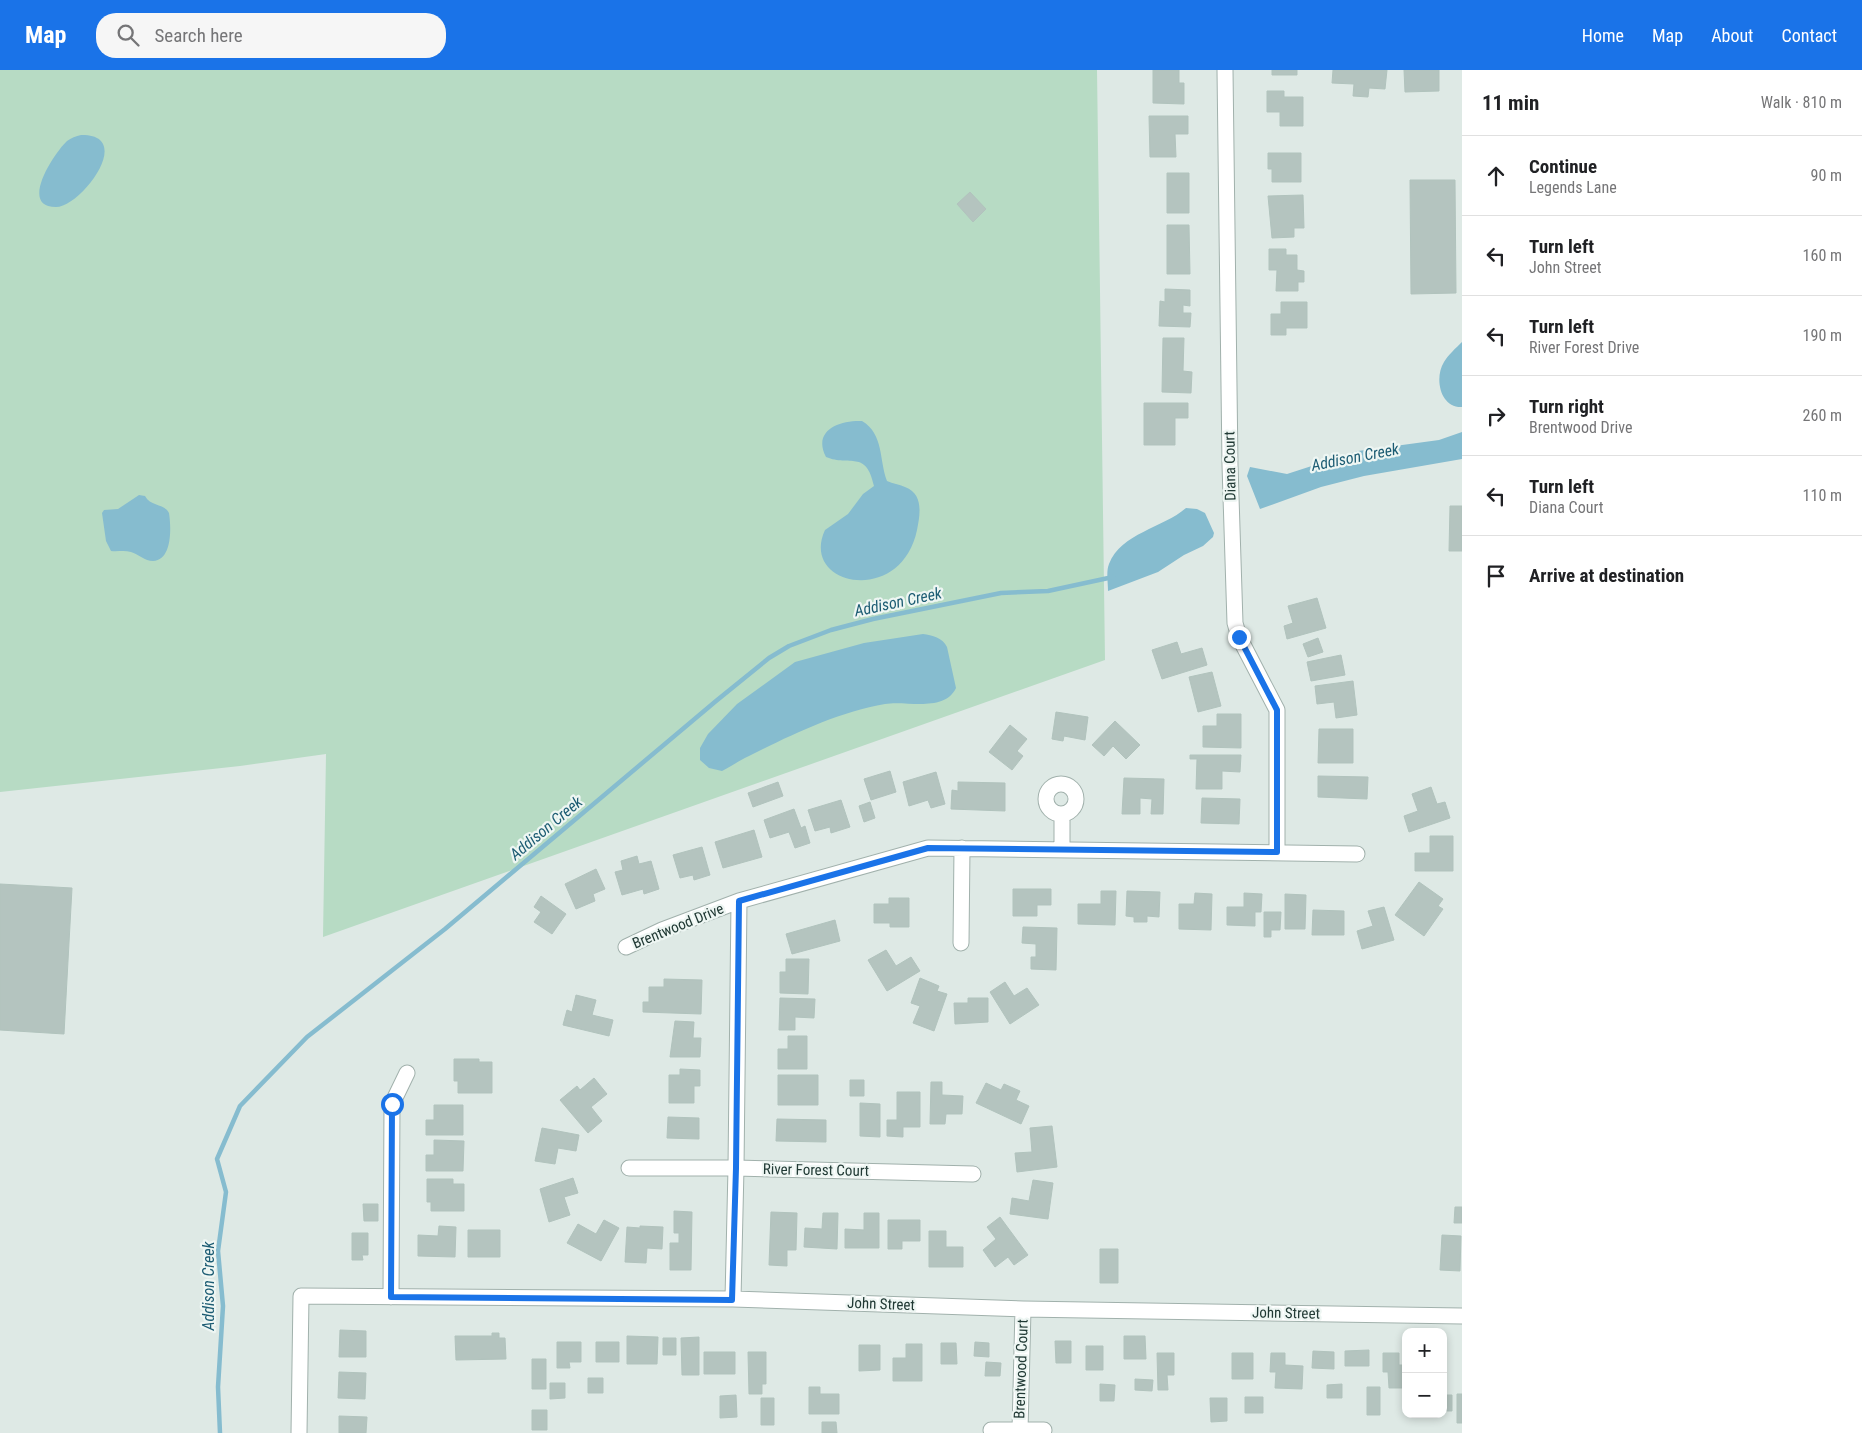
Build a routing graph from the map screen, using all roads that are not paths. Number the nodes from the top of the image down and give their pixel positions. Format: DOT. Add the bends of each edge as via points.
graph roads {
  1 [pos="1225,70"];
  2 [pos="1062,815"];
  3 [pos="962,848"];
  4 [pos="1062,848"];
  5 [pos="1277,852"];
  6 [pos="1357,854"];
  7 [pos="739,901"];
  8 [pos="961,943"];
  9 [pos="626,947"];
  10 [pos="407,1073"];
  11 [pos="628,1168"];
  12 [pos="736,1168"];
  13 [pos="973,1174"];
  14 [pos="391,1297"];
  15 [pos="732,1300"];
  16 [pos="1023,1309"];
  17 [pos="1462,1316"];
  18 [pos="991,1430"];
  19 [pos="1020,1430"];
  20 [pos="1044,1430"];
  21 [pos="299,1433"];
  1 -- 5 [label="street, Diana Court" via="1235,623 1277,710"];
  2 -- 4 [label="street"];
  3 -- 4 [label="street, Brentwood Drive"];
  3 -- 7 [label="street, Brentwood Drive" via="928,848"];
  3 -- 8 [label="street"];
  4 -- 5 [label="street, Brentwood Drive"];
  5 -- 6 [label="street, Brentwood Drive"];
  7 -- 9 [label="street, Brentwood Drive"];
  7 -- 12 [label="street"];
  10 -- 14 [label="street" via="392,1104"];
  11 -- 12 [label="street, River Forest Court"];
  12 -- 13 [label="street, River Forest Court"];
  12 -- 15 [label="street"];
  14 -- 15 [label="street, John Street"];
  14 -- 21 [label="street, John Street" via="301,1296"];
  15 -- 16 [label="street, John Street"];
  16 -- 17 [label="street, John Street"];
  16 -- 19 [label="street, Brentwood Court"];
  18 -- 19 [label="street, Brentwood Court"];
  19 -- 20 [label="street, Brentwood Court"];
}
